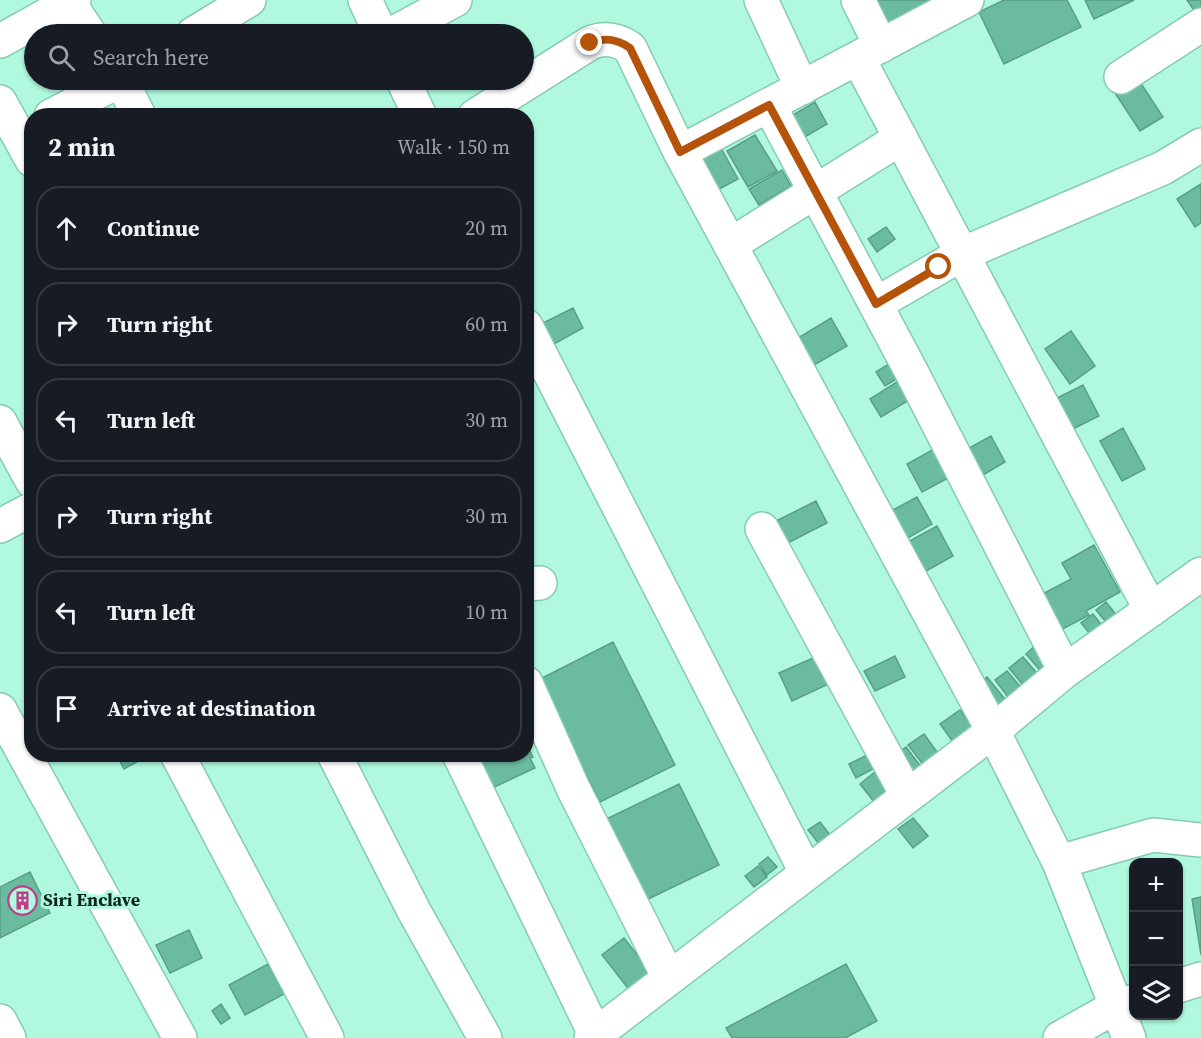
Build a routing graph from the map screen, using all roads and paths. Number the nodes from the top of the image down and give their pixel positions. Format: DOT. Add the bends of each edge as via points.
graph roads {
  1 [pos="365,0"];
  2 [pos="455,0"];
  3 [pos="761,0"];
  4 [pos="858,0"];
  5 [pos="967,0"];
  6 [pos="244,1"];
  7 [pos="72,2"];
  8 [pos="31,24"];
  9 [pos="84,24"];
  10 [pos="208,24"];
  11 [pos="376,24"];
  12 [pos="411,24"];
  13 [pos="1201,25"];
  14 [pos="24,28"];
  15 [pos="0,41"];
  16 [pos="870,52"];
  17 [pos="1120,77"];
  18 [pos="534,79"];
  19 [pos="802,88"];
  20 [pos="102,90"];
  21 [pos="126,90"];
  22 [pos="408,90"];
  23 [pos="516,90"];
  24 [pos="0,102"];
  25 [pos="769,105"];
  26 [pos="67,108"];
  27 [pos="135,108"];
  28 [pos="416,108"];
  29 [pos="488,108"];
  30 [pos="24,136"];
  31 [pos="901,138"];
  32 [pos="1201,145"];
  33 [pos="680,152"];
  34 [pos="816,191"];
  35 [pos="730,245"];
  36 [pos="962,254"];
  37 [pos="876,304"];
  38 [pos="534,342"];
  39 [pos="0,422"];
  40 [pos="24,466"];
  41 [pos="24,513"];
  42 [pos="0,526"];
  43 [pos="762,529"];
  44 [pos="1201,573"];
  45 [pos="1151,610"];
  46 [pos="1065,671"];
  47 [pos="534,701"];
  48 [pos="0,710"];
  49 [pos="993,731"];
  50 [pos="24,754"];
  51 [pos="29,762"];
  52 [pos="181,762"];
  53 [pos="338,762"];
  54 [pos="463,762"];
  55 [pos="908,795"];
  56 [pos="1201,840"];
  57 [pos="1059,862"];
  58 [pos="806,872"];
  59 [pos="669,978"];
  60 [pos="1201,979"];
  61 [pos="1183,985"];
  62 [pos="1124,1004"];
  63 [pos="0,1021"];
  64 [pos="594,1037"];
  65 [pos="9,1038"];
  66 [pos="180,1038"];
  67 [pos="327,1038"];
  68 [pos="485,1038"];
  69 [pos="1060,1038"];
  70 [pos="1129,1038"];
  1 -- 11 [label="street"];
  2 -- 12 [label="street"];
  3 -- 19 [label="street"];
  4 -- 16 [label="street"];
  5 -- 16 [label="street"];
  6 -- 10 [label="street"];
  7 -- 8 [label="street"];
  7 -- 9 [label="street"];
  13 -- 17 [label="street"];
  14 -- 15 [label="street"];
  16 -- 19 [label="street"];
  16 -- 31 [label="street"];
  18 -- 33 [label="street" via="590,43 620,41 630,48"];
  19 -- 25 [label="street"];
  20 -- 26 [label="street"];
  21 -- 27 [label="street"];
  22 -- 28 [label="street"];
  23 -- 29 [label="street"];
  24 -- 30 [label="street"];
  25 -- 33 [label="street"];
  25 -- 34 [label="street"];
  31 -- 34 [label="street"];
  31 -- 36 [label="street"];
  32 -- 36 [label="street" via="1163,168"];
  33 -- 35 [label="street"];
  34 -- 35 [label="street"];
  34 -- 37 [label="street"];
  35 -- 49 [label="street"];
  36 -- 37 [label="street"];
  36 -- 45 [label="street"];
  37 -- 46 [label="street"];
  38 -- 58 [label="street"];
  39 -- 40 [label="street"];
  41 -- 42 [label="street"];
  43 -- 55 [label="street"];
  44 -- 45 [label="street"];
  45 -- 46 [label="street"];
  46 -- 49 [label="street"];
  47 -- 59 [label="street" via="573,788"];
  48 -- 50 [label="street"];
  49 -- 55 [label="street"];
  49 -- 57 [label="street"];
  51 -- 66 [label="street"];
  52 -- 67 [label="street"];
  53 -- 68 [label="street"];
  54 -- 64 [label="street"];
  55 -- 58 [label="street"];
  56 -- 57 [label="street" via="1153,836"];
  57 -- 62 [label="street"];
  58 -- 59 [label="street"];
  59 -- 64 [label="street"];
  60 -- 61 [label="street"];
  62 -- 69 [label="street"];
  62 -- 70 [label="street"];
  63 -- 65 [label="street"];
}
